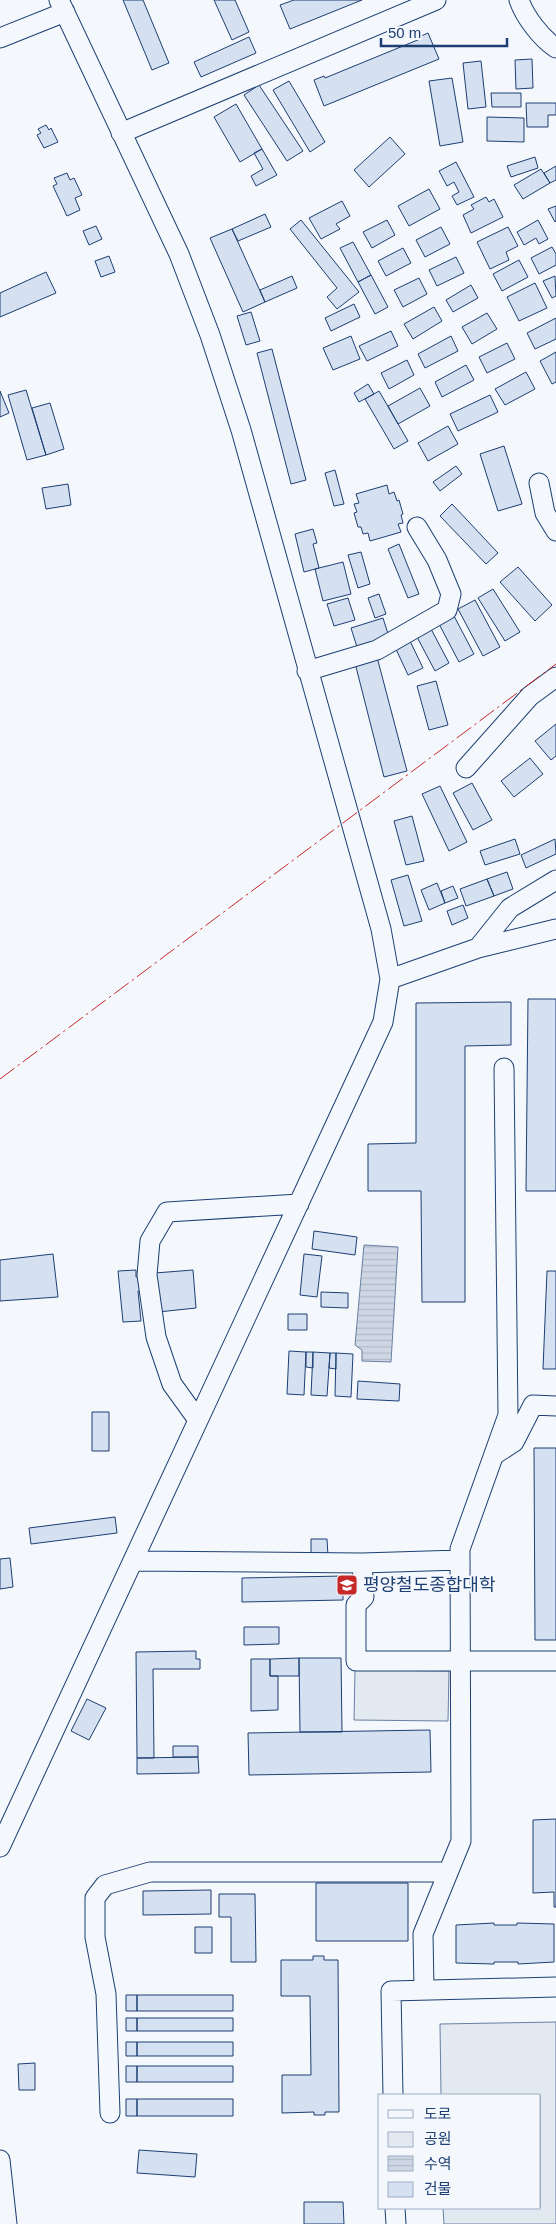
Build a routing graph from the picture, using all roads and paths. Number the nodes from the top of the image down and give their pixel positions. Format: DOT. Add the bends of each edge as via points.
graph roads {
  1 [pos="436,0"];
  2 [pos="519,0"];
  3 [pos="62,6"];
  4 [pos="0,38"];
  5 [pos="556,48"];
  6 [pos="121,134"];
  7 [pos="539,484"];
  8 [pos="417,527"];
  9 [pos="556,531"];
  10 [pos="308,672"];
  11 [pos="556,677"];
  12 [pos="466,768"];
  13 [pos="556,880"];
  14 [pos="556,929"];
  15 [pos="478,948"];
  16 [pos="390,979"];
  17 [pos="504,1068"];
  18 [pos="298,1204"];
  19 [pos="556,1406"];
  20 [pos="198,1420"];
  21 [pos="494,1455"];
  22 [pos="460,1560"];
  23 [pos="132,1561"];
  24 [pos="362,1563"];
  25 [pos="556,1661"];
  26 [pos="460,1662"];
  27 [pos="0,1847"];
  28 [pos="448,1872"];
  29 [pos="556,1987"];
  30 [pos="424,1990"];
  31 [pos="393,2094"];
  32 [pos="110,2113"];
  33 [pos="0,2160"];
  34 [pos="396,2209"];
  35 [pos="7,2224"];
  36 [pos="396,2224"];
  1 -- 6 [label="street"];
  2 -- 5 [label="street" via="548,43"];
  3 -- 4 [label="street"];
  3 -- 6 [label="street"];
  6 -- 10 [label="street" via="179,254 210,335 241,430"];
  7 -- 9 [label="street" via="545,513"];
  8 -- 10 [label="street" via="437,560 451,594 447,610 377,650"];
  10 -- 16 [label="street" via="380,929"];
  11 -- 12 [label="street" via="530,696"];
  13 -- 15 [label="street" via="510,908"];
  14 -- 15 [label="street"];
  15 -- 16 [label="street"];
  16 -- 18 [label="street" via="383,1022"];
  17 -- 21 [label="street" via="508,1415"];
  18 -- 20 [label="street"];
  18 -- 20 [label="street" via="167,1212 150,1241 146,1275 156,1337 172,1384"];
  19 -- 21 [label="street" via="533,1405 514,1442"];
  20 -- 23 [label="street"];
  21 -- 22 [label="street" via="460,1548"];
  22 -- 24 [label="street"];
  22 -- 26 [label="street"];
  23 -- 24 [label="street"];
  23 -- 27 [label="street"];
  24 -- 26 [label="street" via="364,1597 356,1605 356,1661"];
  25 -- 26 [label="street"];
  26 -- 28 [label="street" via="461,1841"];
  28 -- 30 [label="street" via="423,1934"];
  28 -- 32 [label="street" via="150,1872 105,1885 95,1898 95,1937 106,1994"];
  29 -- 30 [label="street"];
  30 -- 31 [label="street" via="391,1991"];
  33 -- 35 [label="street"];
  34 -- 36 [label="street"];
}
